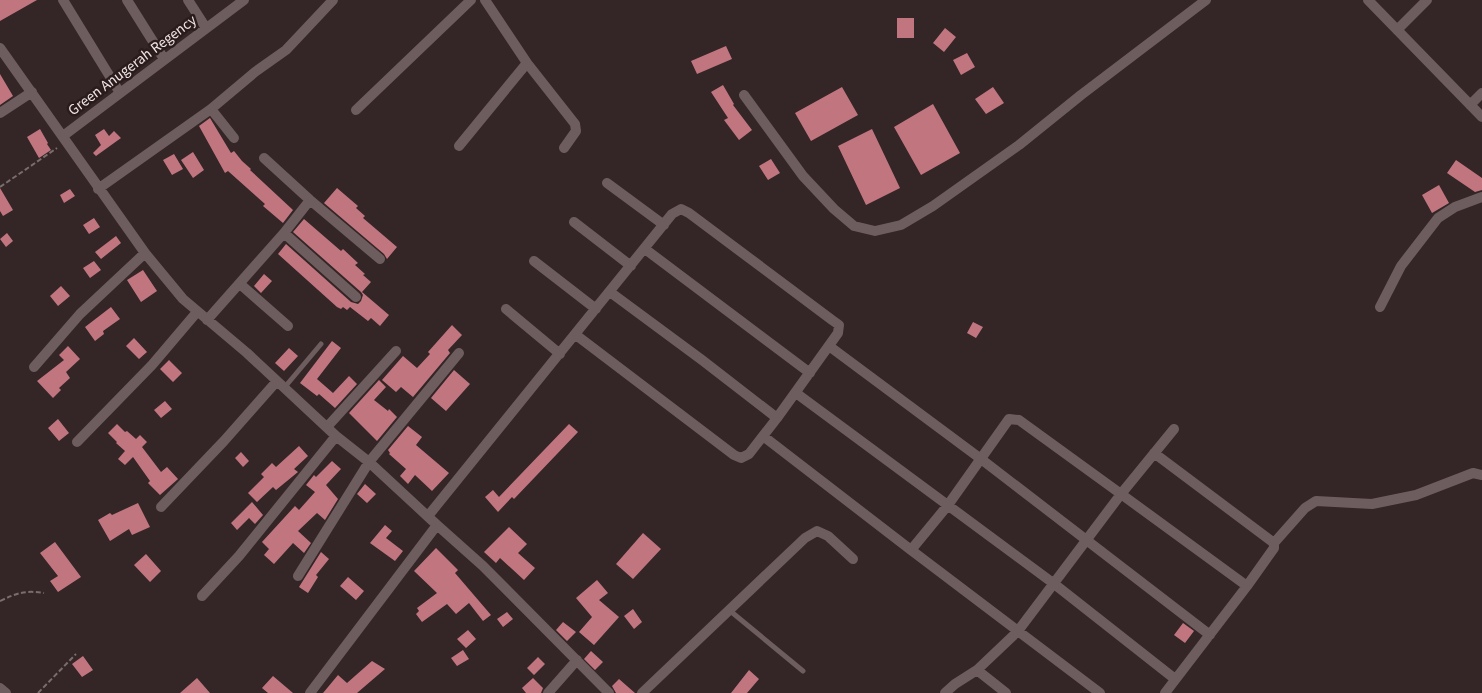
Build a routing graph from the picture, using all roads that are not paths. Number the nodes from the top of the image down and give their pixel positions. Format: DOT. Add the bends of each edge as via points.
graph roads {
  1 [pos="63,0"];
  2 [pos="127,0"];
  3 [pos="188,0"];
  4 [pos="244,0"];
  5 [pos="333,0"];
  6 [pos="471,0"];
  7 [pos="485,0"];
  8 [pos="1206,0"];
  9 [pos="1368,0"];
  10 [pos="1427,0"];
  11 [pos="206,28"];
  12 [pos="1397,30"];
  13 [pos="2,55"];
  14 [pos="164,59"];
  15 [pos="528,63"];
  16 [pos="32,92"];
  17 [pos="120,92"];
  18 [pos="1482,93"];
  19 [pos="744,95"];
  20 [pos="1470,105"];
  21 [pos="211,109"];
  22 [pos="356,110"];
  23 [pos="0,113"];
  24 [pos="1482,117"];
  25 [pos="234,138"];
  26 [pos="65,139"];
  27 [pos="459,146"];
  28 [pos="564,148"];
  29 [pos="264,158"];
  30 [pos="607,183"];
  31 [pos="98,189"];
  32 [pos="1482,197"];
  33 [pos="310,200"];
  34 [pos="574,222"];
  35 [pos="664,224"];
  36 [pos="284,233"];
  37 [pos="645,249"];
  38 [pos="145,253"];
  39 [pos="380,259"];
  40 [pos="534,261"];
  41 [pos="631,266"];
  42 [pos="240,284"];
  43 [pos="610,292"];
  44 [pos="356,297"];
  45 [pos="1380,307"];
  46 [pos="506,309"];
  47 [pos="596,309"];
  48 [pos="197,312"];
  49 [pos="207,320"];
  50 [pos="288,326"];
  51 [pos="576,334"];
  52 [pos="321,344"];
  53 [pos="829,346"];
  54 [pos="396,351"];
  55 [pos="459,353"];
  56 [pos="560,354"];
  57 [pos="34,367"];
  58 [pos="810,373"];
  59 [pos="281,384"];
  60 [pos="796,393"];
  61 [pos="777,418"];
  62 [pos="327,427"];
  63 [pos="1174,429"];
  64 [pos="336,436"];
  65 [pos="764,436"];
  66 [pos="77,442"];
  67 [pos="1154,453"];
  68 [pos="981,459"];
  69 [pos="369,462"];
  70 [pos="1482,475"];
  71 [pos="1121,494"];
  72 [pos="948,505"];
  73 [pos="161,507"];
  74 [pos="428,516"];
  75 [pos="437,525"];
  76 [pos="1086,540"];
  77 [pos="1274,543"];
  78 [pos="911,550"];
  79 [pos="853,559"];
  80 [pos="298,576"];
  81 [pos="1053,583"];
  82 [pos="1247,586"];
  83 [pos="202,596"];
  84 [pos="729,610"];
  85 [pos="1018,631"];
  86 [pos="1210,635"];
  87 [pos="577,660"];
  88 [pos="977,670"];
  89 [pos="803,672"];
  90 [pos="1175,679"];
  91 [pos="0,688"];
  92 [pos="6,693"];
  93 [pos="310,693"];
  94 [pos="548,693"];
  95 [pos="609,693"];
  96 [pos="642,693"];
  97 [pos="945,693"];
  98 [pos="1006,693"];
  99 [pos="1100,693"];
  100 [pos="1165,693"];
  1 -- 17 [label="street"];
  2 -- 14 [label="street"];
  3 -- 11 [label="street"];
  4 -- 11 [label="street, Green Anugerah Regency"];
  5 -- 21 [label="street" via="286,50"];
  6 -- 22 [label="street"];
  7 -- 15 [label="street"];
  8 -- 19 [label="street" via="1019,145 933,206 901,225 875,231 854,226 828,202 803,176"];
  9 -- 12 [label="street"];
  10 -- 12 [label="street"];
  11 -- 14 [label="street, Green Anugerah Regency"];
  12 -- 20 [label="street"];
  13 -- 16 [label="street"];
  14 -- 17 [label="street, Green Anugerah Regency"];
  15 -- 27 [label="street"];
  15 -- 28 [label="street" via="575,124 576,131"];
  16 -- 23 [label="street"];
  16 -- 26 [label="street"];
  17 -- 26 [label="street, Green Anugerah Regency"];
  18 -- 20 [label="street"];
  20 -- 24 [label="street"];
  21 -- 25 [label="street"];
  21 -- 31 [label="street"];
  26 -- 31 [label="street"];
  29 -- 33 [label="street"];
  30 -- 35 [label="street"];
  31 -- 38 [label="street"];
  32 -- 45 [label="street" via="1455,207 1438,218 1401,266"];
  33 -- 36 [label="street"];
  33 -- 39 [label="street"];
  34 -- 41 [label="street"];
  35 -- 37 [label="street"];
  35 -- 53 [label="street" via="681,209 696,218 839,325 838,333"];
  36 -- 42 [label="street"];
  36 -- 44 [label="street"];
  37 -- 41 [label="street"];
  37 -- 58 [label="street"];
  38 -- 48 [label="street"];
  38 -- 57 [label="street" via="80,314"];
  40 -- 47 [label="street"];
  41 -- 43 [label="street"];
  42 -- 49 [label="street"];
  42 -- 50 [label="street"];
  43 -- 47 [label="street"];
  43 -- 61 [label="street"];
  46 -- 56 [label="street"];
  47 -- 51 [label="street"];
  48 -- 49 [label="street"];
  48 -- 66 [label="street" via="152,365"];
  49 -- 59 [label="street"];
  51 -- 56 [label="street"];
  51 -- 65 [label="street" via="734,455 741,458 749,454"];
  52 -- 59 [label="lane"];
  53 -- 58 [label="street"];
  53 -- 68 [label="street"];
  54 -- 62 [label="street"];
  55 -- 69 [label="street"];
  56 -- 74 [label="street"];
  58 -- 60 [label="street"];
  59 -- 62 [label="street"];
  59 -- 73 [label="street"];
  60 -- 61 [label="street"];
  60 -- 72 [label="street"];
  61 -- 65 [label="street"];
  62 -- 64 [label="street"];
  63 -- 67 [label="street"];
  64 -- 69 [label="street"];
  64 -- 83 [label="street" via="239,556"];
  65 -- 78 [label="street"];
  67 -- 71 [label="street"];
  67 -- 77 [label="street"];
  68 -- 71 [label="street" via="1009,419 1019,420"];
  68 -- 72 [label="street"];
  68 -- 76 [label="street"];
  69 -- 74 [label="street"];
  69 -- 80 [label="street"];
  70 -- 77 [label="street" via="1473,473 1416,495 1372,504 1316,501"];
  71 -- 76 [label="street"];
  71 -- 82 [label="street"];
  72 -- 78 [label="street"];
  72 -- 81 [label="street"];
  74 -- 75 [label="street"];
  75 -- 87 [label="street"];
  75 -- 93 [label="street"];
  76 -- 81 [label="street"];
  76 -- 86 [label="street"];
  77 -- 82 [label="street" via="1274,548"];
  78 -- 85 [label="street"];
  79 -- 84 [label="street" via="828,536 817,531 805,538"];
  81 -- 85 [label="street"];
  81 -- 90 [label="street"];
  82 -- 86 [label="street"];
  84 -- 89 [label="lane"];
  84 -- 96 [label="street"];
  85 -- 88 [label="street"];
  85 -- 99 [label="street"];
  86 -- 90 [label="street"];
  87 -- 94 [label="street"];
  87 -- 95 [label="street"];
  88 -- 97 [label="street"];
  88 -- 98 [label="street"];
  90 -- 100 [label="street"];
  91 -- 92 [label="street"];
}
